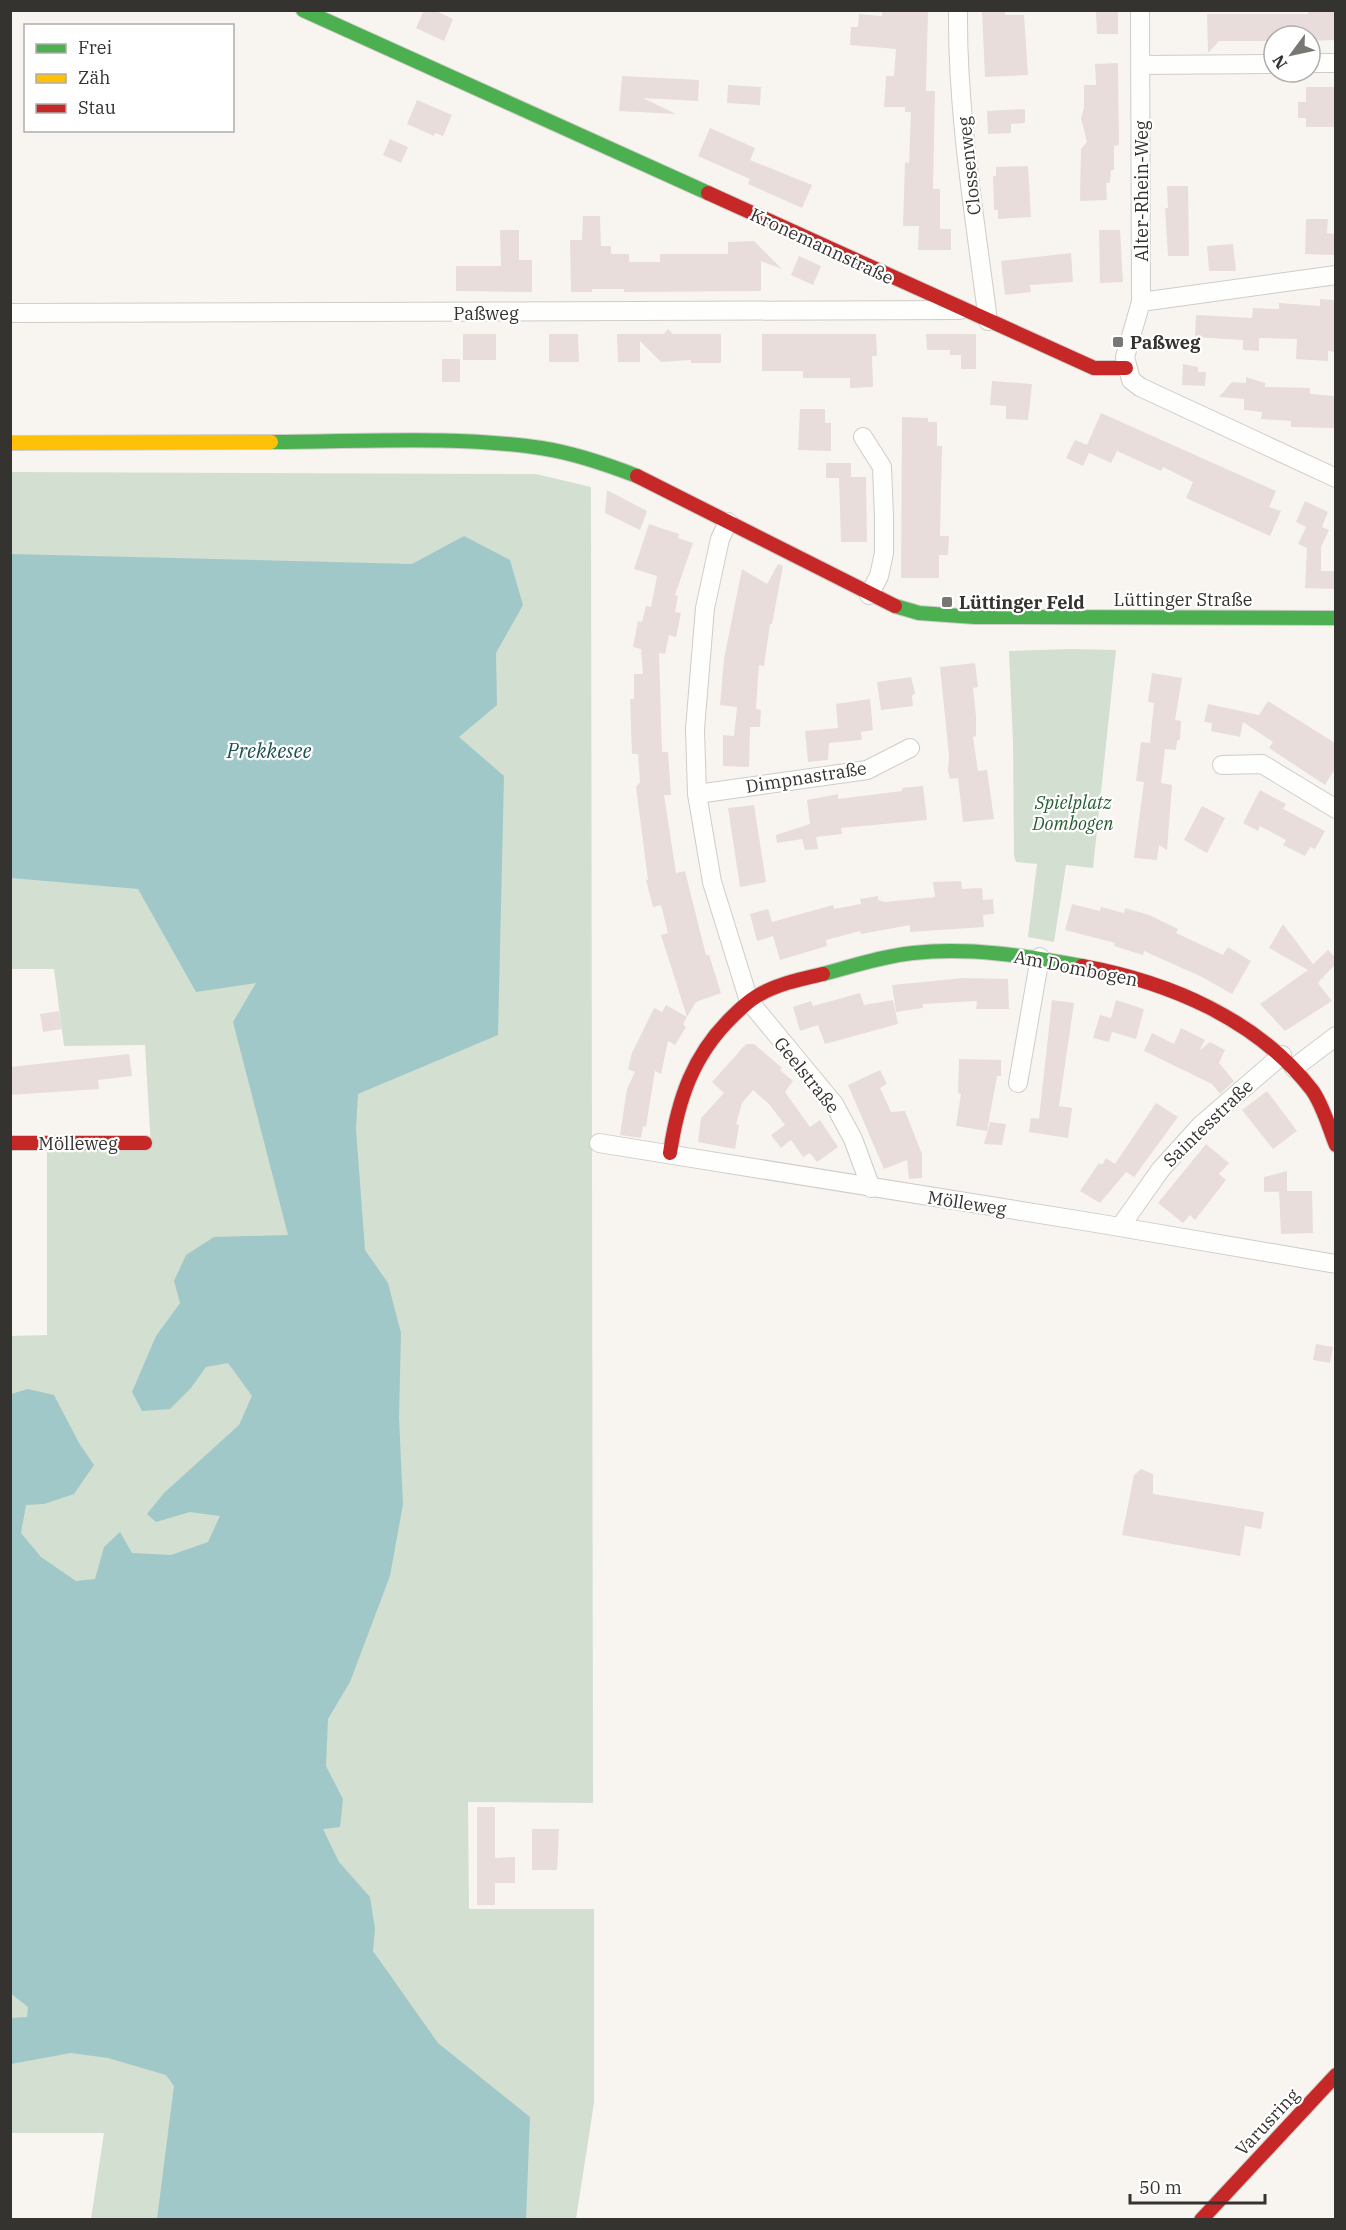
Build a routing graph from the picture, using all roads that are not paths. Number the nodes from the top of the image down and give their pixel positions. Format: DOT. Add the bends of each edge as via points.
graph roads {
  1 [pos="303,10"];
  2 [pos="958,10"];
  3 [pos="1140,10"];
  4 [pos="1262,64"];
  5 [pos="1140,65"];
  6 [pos="1335,275"];
  7 [pos="1142,302"];
  8 [pos="962,310"];
  9 [pos="10,313"];
  10 [pos="988,321"];
  11 [pos="1126,368"];
  12 [pos="863,437"];
  13 [pos="10,442"];
  14 [pos="1335,478"];
  15 [pos="729,522"];
  16 [pos="869,595"];
  17 [pos="1335,618"];
  18 [pos="910,747"];
  19 [pos="1222,765"];
  20 [pos="697,794"];
  21 [pos="1335,809"];
  22 [pos="1040,957"];
  23 [pos="748,1001"];
  24 [pos="1335,1036"];
  25 [pos="1288,1062"];
  26 [pos="1018,1083"];
  27 [pos="10,1143"];
  28 [pos="145,1143"];
  29 [pos="599,1143"];
  30 [pos="1335,1145"];
  31 [pos="670,1153"];
  32 [pos="871,1188"];
  33 [pos="1120,1227"];
  34 [pos="1334,1259"];
  35 [pos="1335,2075"];
  36 [pos="1201,2220"];
  1 -- 8 [label="street, Kronemannstraße"];
  2 -- 10 [label="street, Clossenweg" via="965,140"];
  3 -- 5 [label="street, Alter-Rhein-Weg"];
  4 -- 5 [label="street"];
  5 -- 7 [label="street, Alter-Rhein-Weg"];
  6 -- 7 [label="street"];
  7 -- 11 [label="street, Alter-Rhein-Weg" via="1125,357"];
  8 -- 9 [label="street, Paßweg"];
  8 -- 10 [label="street, Kronemannstraße"];
  10 -- 11 [label="street, Kronemannstraße" via="1094,369"];
  11 -- 14 [label="street" via="1131,380 1140,387"];
  12 -- 16 [label="street" via="882,467 884,517 884,553 879,576"];
  13 -- 15 [label="street, Lüttinger Straße" via="486,442 542,448 597,461 647,480"];
  15 -- 16 [label="street, Lüttinger Straße"];
  15 -- 20 [label="street" via="720,539 704,620 695,729"];
  16 -- 17 [label="street, Lüttinger Straße" via="919,613 975,617"];
  18 -- 20 [label="street, Dimpnastraße" via="867,770"];
  19 -- 21 [label="street" via="1262,764"];
  20 -- 23 [label="street" via="712,882"];
  22 -- 23 [label="street, Am Dombogen" via="977,951 919,952 822,974"];
  22 -- 25 [label="street, Am Dombogen" via="1174,990 1242,1025"];
  22 -- 26 [label="street"];
  23 -- 31 [label="street, Am Dombogen" via="708,1042 686,1079 675,1115"];
  23 -- 32 [label="street, Geelstraße" via="834,1104 853,1139"];
  24 -- 25 [label="street, Saintesstraße"];
  25 -- 30 [label="street, Am Dombogen" via="1320,1106"];
  25 -- 33 [label="street, Saintesstraße" via="1201,1125 1161,1169"];
  27 -- 28 [label="street, Mölleweg"];
  29 -- 31 [label="street, Mölleweg"];
  31 -- 32 [label="street, Mölleweg"];
  32 -- 33 [label="street, Mölleweg"];
  33 -- 34 [label="street, Mölleweg"];
  35 -- 36 [label="street, Varusring"];
}
